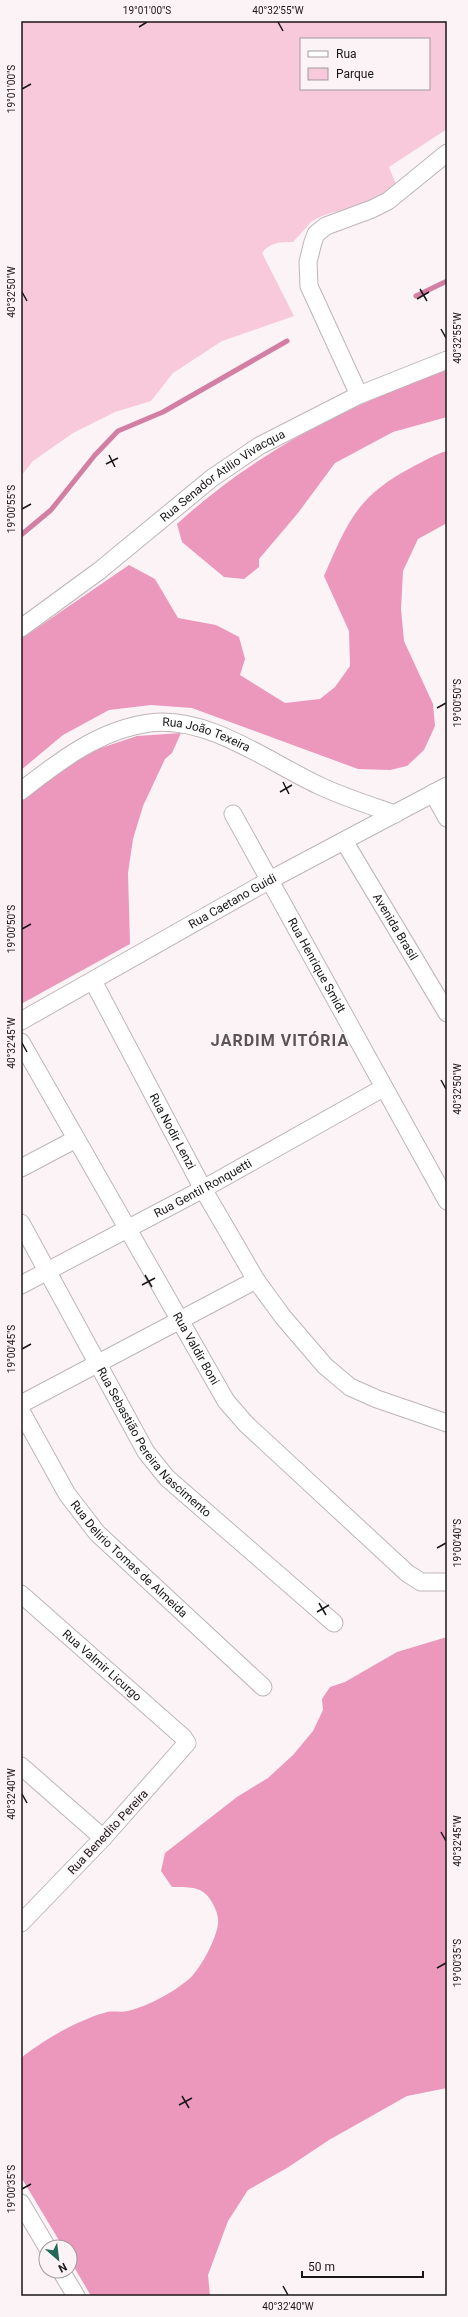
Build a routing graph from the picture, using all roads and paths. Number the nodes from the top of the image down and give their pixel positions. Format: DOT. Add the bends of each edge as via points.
graph roads {
  1 [pos="447,154"];
  2 [pos="447,360"];
  3 [pos="359,395"];
  4 [pos="21,628"];
  5 [pos="440,789"];
  6 [pos="21,791"];
  7 [pos="233,814"];
  8 [pos="395,814"];
  9 [pos="447,818"];
  10 [pos="344,841"];
  11 [pos="268,881"];
  12 [pos="93,980"];
  13 [pos="447,1013"];
  14 [pos="21,1021"];
  15 [pos="21,1042"];
  16 [pos="383,1088"];
  17 [pos="76,1139"];
  18 [pos="21,1168"];
  19 [pos="203,1189"];
  20 [pos="447,1201"];
  21 [pos="21,1223"];
  22 [pos="126,1228"];
  23 [pos="48,1270"];
  24 [pos="256,1280"];
  25 [pos="21,1285"];
  26 [pos="178,1321"];
  27 [pos="98,1363"];
  28 [pos="21,1404"];
  29 [pos="21,1411"];
  30 [pos="447,1423"];
  31 [pos="447,1582"];
  32 [pos="21,1594"];
  33 [pos="334,1623"];
  34 [pos="263,1687"];
  35 [pos="183,1737"];
  36 [pos="21,1766"];
  37 [pos="104,1838"];
  38 [pos="21,1923"];
  39 [pos="21,2203"];
  40 [pos="42,2239"];
  41 [pos="66,2279"];
  42 [pos="76,2296"];
  1 -- 3 [label="street" via="388,201 372,210 326,226 316,234 313,242 308,262 309,286"];
  2 -- 3 [label="street, Rua Senador Atilio Vivacqua"];
  3 -- 4 [label="street, Rua Senador Atilio Vivacqua" via="259,446 233,463 99,571"];
  5 -- 8 [label="street, Rua Caetano Guidi"];
  5 -- 9 [label="street"];
  6 -- 8 [label="street, Rua João Texeira" via="60,761 88,744 150,723 175,722 225,738 319,786"];
  7 -- 11 [label="street, Rua Henrique Smidt"];
  8 -- 10 [label="street, Rua Caetano Guidi"];
  10 -- 11 [label="street, Rua Caetano Guidi"];
  10 -- 13 [label="street, Avenida Brasil"];
  11 -- 12 [label="street, Rua Caetano Guidi"];
  11 -- 16 [label="street, Rua Henrique Smidt"];
  12 -- 14 [label="street, Rua Caetano Guidi"];
  12 -- 19 [label="street, Rua Nodir Lenzi"];
  15 -- 17 [label="street, Rua Valdir Boni"];
  16 -- 19 [label="street, Rua Gentil Ronquetti"];
  16 -- 20 [label="street, Rua Henrique Smidt"];
  17 -- 18 [label="street"];
  17 -- 22 [label="street, Rua Valdir Boni"];
  19 -- 22 [label="street, Rua Gentil Ronquetti"];
  19 -- 24 [label="street, Rua Nodir Lenzi"];
  21 -- 23 [label="street, Rua Sebastião Pereira Nascimento"];
  22 -- 23 [label="street, Rua Gentil Ronquetti"];
  22 -- 26 [label="street, Rua Valdir Boni"];
  23 -- 25 [label="street, Rua Gentil Ronquetti"];
  23 -- 27 [label="street, Rua Sebastião Pereira Nascimento"];
  24 -- 26 [label="street"];
  24 -- 30 [label="street, Rua Nodir Lenzi" via="283,1317 325,1366 344,1382 376,1399"];
  26 -- 27 [label="street"];
  26 -- 31 [label="street, Rua Valdir Boni" via="226,1401 246,1424 407,1573 421,1582"];
  27 -- 28 [label="street"];
  27 -- 33 [label="street, Rua Sebastião Pereira Nascimento" via="136,1436 159,1469"];
  29 -- 34 [label="street, Rua Delirio Tomas de Almeida" via="67,1494 97,1533"];
  32 -- 35 [label="street, Rua Valmir Licurgo"];
  35 -- 37 [label="street, Rua Benedito Pereira" via="187,1743 184,1749"];
  36 -- 37 [label="street"];
  37 -- 38 [label="street, Rua Benedito Pereira"];
  39 -- 40 [label="street"];
  41 -- 42 [label="street"];
}
